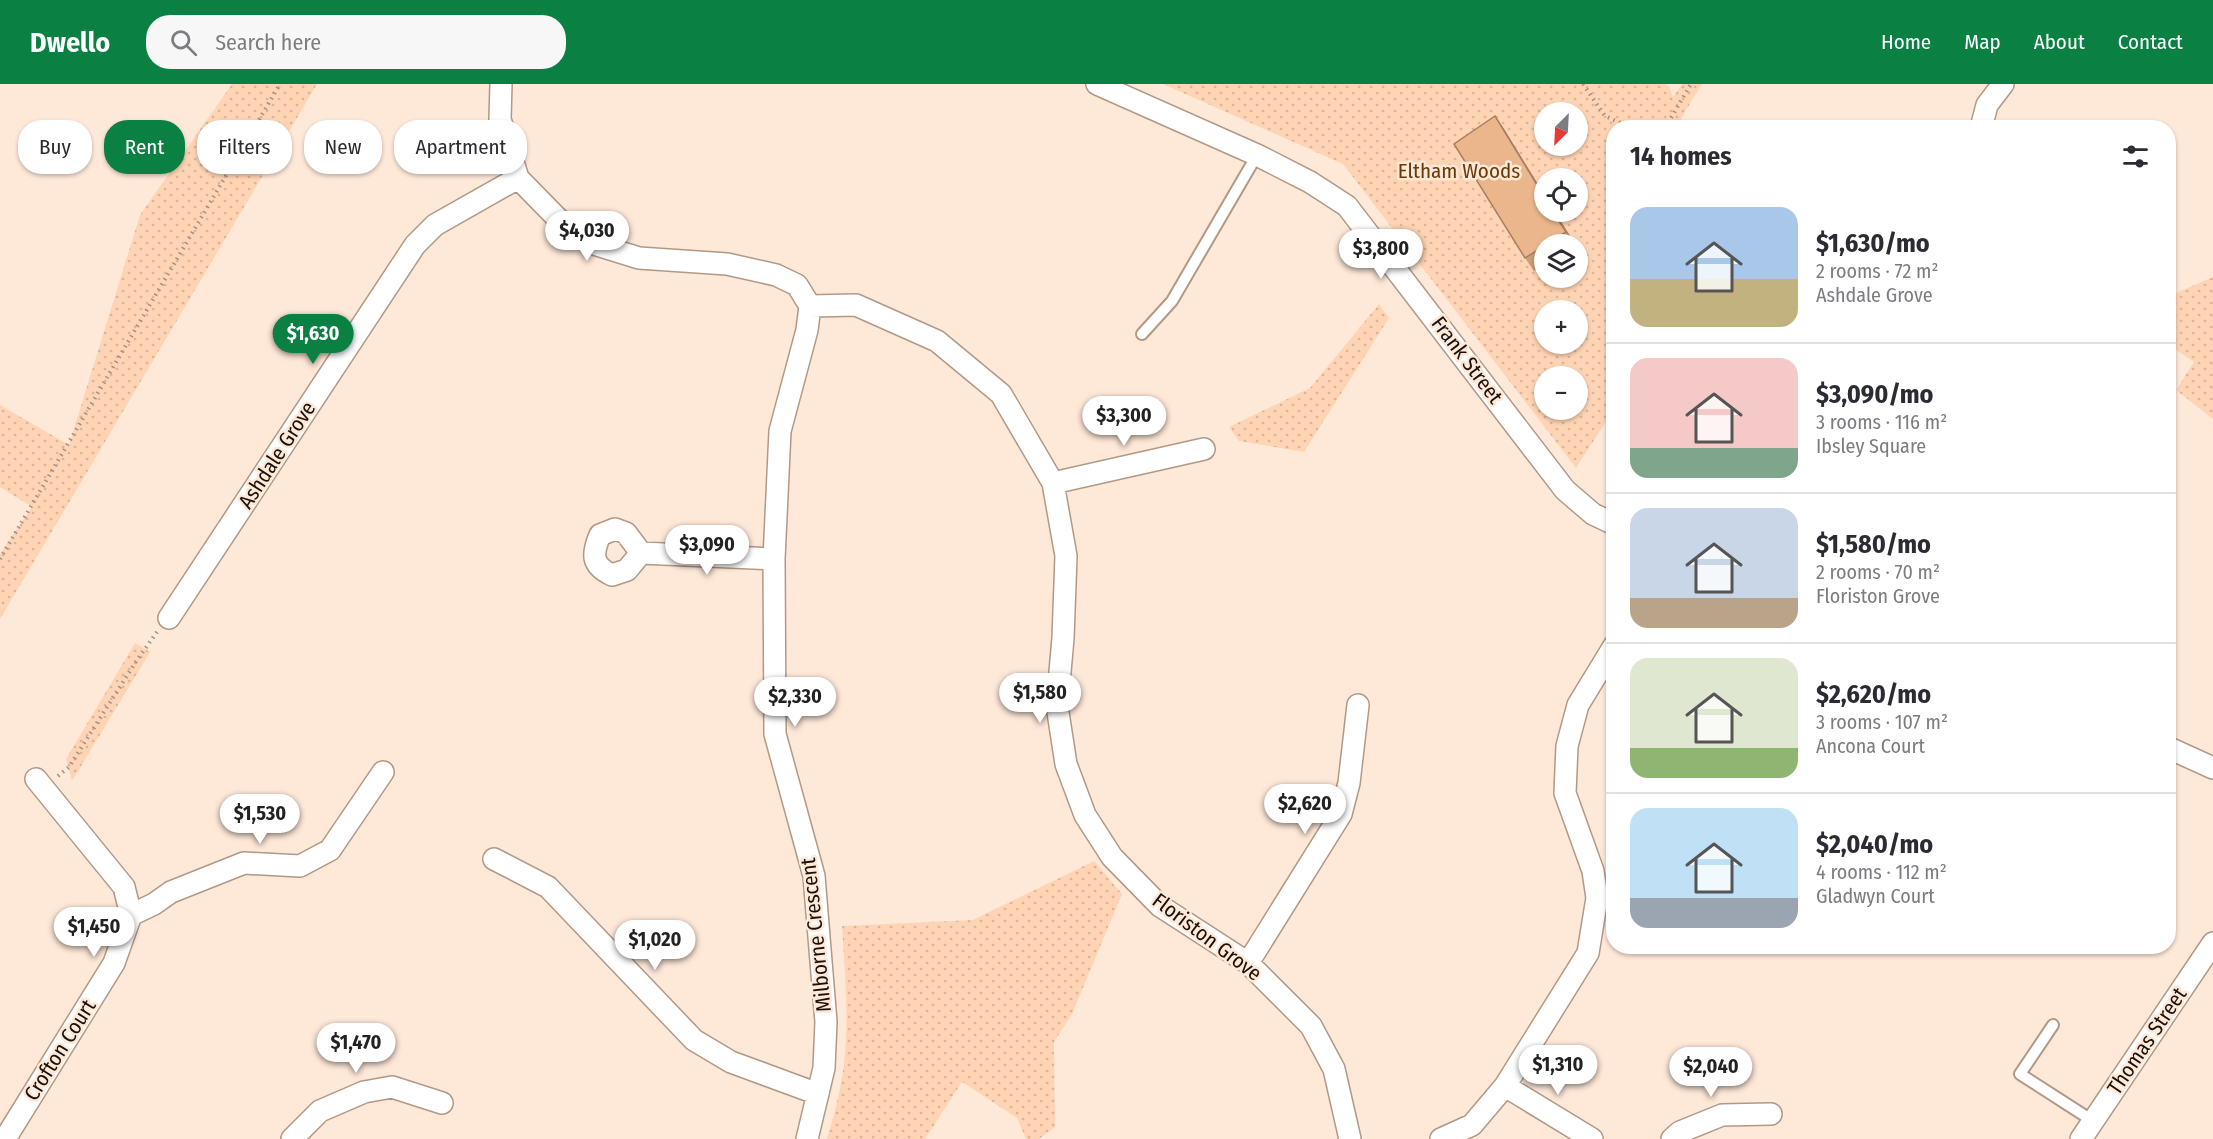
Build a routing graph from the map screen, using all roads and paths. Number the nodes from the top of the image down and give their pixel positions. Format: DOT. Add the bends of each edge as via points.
graph roads {
  1 [pos="280,84"];
  2 [pos="501,84"];
  3 [pos="1097,84"];
  4 [pos="1583,84"];
  5 [pos="1691,84"];
  6 [pos="2003,84"];
  7 [pos="1614,120"];
  8 [pos="1670,120"];
  9 [pos="1983,120"];
  10 [pos="1257,155"];
  11 [pos="518,177"];
  12 [pos="810,306"];
  13 [pos="1142,334"];
  14 [pos="1204,449"];
  15 [pos="1053,483"];
  16 [pos="1606,520"];
  17 [pos="641,553"];
  18 [pos="0,559"];
  19 [pos="774,560"];
  20 [pos="169,618"];
  21 [pos="1606,659"];
  22 [pos="1358,705"];
  23 [pos="2176,751"];
  24 [pos="2213,768"];
  25 [pos="383,771"];
  26 [pos="40,783"];
  27 [pos="494,859"];
  28 [pos="131,915"];
  29 [pos="2213,943"];
  30 [pos="1248,963"];
  31 [pos="2053,1025"];
  32 [pos="1505,1086"];
  33 [pos="818,1094"];
  34 [pos="442,1103"];
  35 [pos="1771,1114"];
  36 [pos="2093,1121"];
  37 [pos="5,1139"];
  38 [pos="292,1139"];
  39 [pos="807,1139"];
  40 [pos="1350,1139"];
  41 [pos="1441,1139"];
  42 [pos="1592,1139"];
  43 [pos="1672,1139"];
  44 [pos="2081,1139"];
  1 -- 18 [label="path"];
  2 -- 11 [label="street" via="500,119"];
  3 -- 10 [label="street, Frank Street"];
  4 -- 7 [label="path" via="1605,116"];
  5 -- 8 [label="path"];
  6 -- 9 [label="street" via="1987,105"];
  10 -- 13 [label="lane" via="1172,301"];
  10 -- 16 [label="street, Frank Street" via="1347,206 1565,490"];
  11 -- 12 [label="street" via="564,225 597,245 639,258 727,264 776,275 797,285"];
  11 -- 20 [label="street, Ashdale Grove" via="435,225 415,245"];
  12 -- 15 [label="street, Floriston Grove" via="856,304 937,341 1001,394"];
  12 -- 19 [label="street, Milborne Crescent" via="780,431"];
  14 -- 15 [label="street"];
  15 -- 30 [label="street, Floriston Grove" via="1066,556 1057,706 1066,764 1085,815 1112,856 1160,906"];
  17 -- 19 [label="street"];
  19 -- 33 [label="street, Milborne Crescent" via="775,734 815,886 826,1022 824,1068"];
  20 -- 26 [label="path" via="142,652 69,767"];
  21 -- 32 [label="street" via="1578,705 1567,746 1565,793 1593,871 1597,898 1588,953"];
  22 -- 30 [label="street" via="1349,783 1341,814"];
  23 -- 24 [label="street"];
  25 -- 28 [label="street" via="330,850 300,866 244,863 171,892"];
  26 -- 28 [label="street" via="124,887"];
  27 -- 33 [label="street" via="548,887 694,1040 731,1062"];
  28 -- 37 [label="street, Crofton Court" via="114,963"];
  29 -- 36 [label="street, Thomas Street"];
  30 -- 40 [label="street, Floriston Grove" via="1311,1026 1334,1069"];
  31 -- 36 [label="lane" via="2020,1074"];
  32 -- 41 [label="street" via="1472,1125"];
  32 -- 42 [label="street"];
  33 -- 39 [label="street, Milborne Crescent"];
  34 -- 38 [label="street" via="392,1087 364,1092 320,1111"];
  35 -- 43 [label="street" via="1722,1115"];
  36 -- 44 [label="street, Thomas Street"];
}
